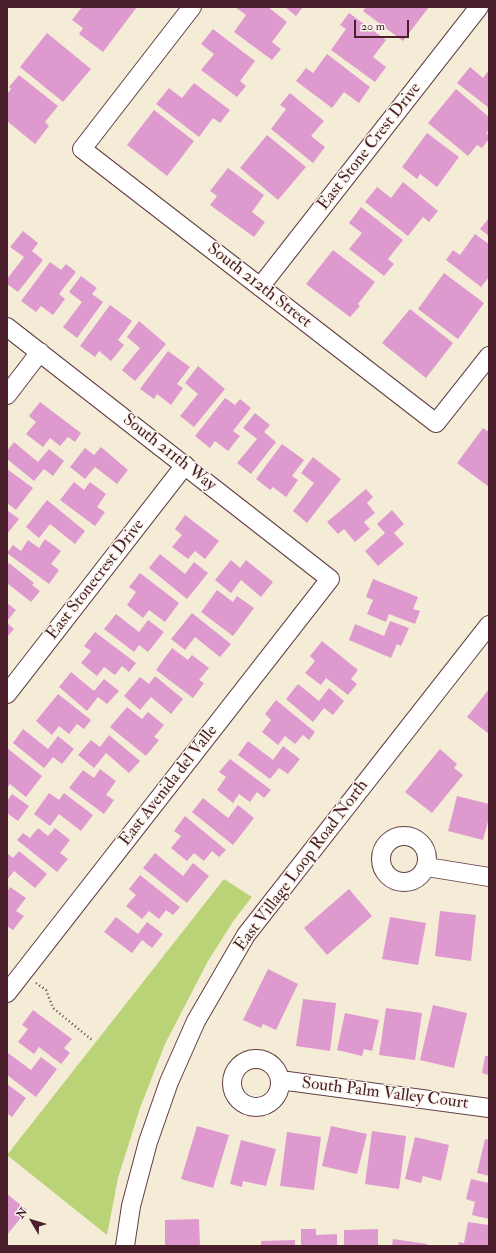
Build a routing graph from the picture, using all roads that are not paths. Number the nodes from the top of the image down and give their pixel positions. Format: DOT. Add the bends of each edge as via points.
graph roads {
  1 [pos="192,7"];
  2 [pos="479,7"];
  3 [pos="260,287"];
  4 [pos="7,327"];
  5 [pos="40,352"];
  6 [pos="489,356"];
  7 [pos="7,395"];
  8 [pos="185,465"];
  9 [pos="330,579"];
  10 [pos="489,625"];
  11 [pos="7,694"];
  12 [pos="427,867"];
  13 [pos="489,877"];
  14 [pos="7,993"];
  15 [pos="280,1080"];
  16 [pos="489,1108"];
  17 [pos="125,1246"];
  1 -- 3 [label="street, South 212th Street" via="82,149"];
  2 -- 3 [label="street, East Stone Crest Drive"];
  3 -- 6 [label="street, South 212th Street" via="436,423"];
  4 -- 5 [label="street, South 211th Way"];
  5 -- 7 [label="street"];
  5 -- 8 [label="street, South 211th Way"];
  8 -- 9 [label="street, South 211th Way"];
  8 -- 11 [label="street, East Stonecrest Drive"];
  9 -- 14 [label="street, East Avenida del Valle"];
  10 -- 17 [label="street, East Village Loop Road North" via="246,935 196,1021 168,1082 148,1142 131,1206"];
  12 -- 13 [label="street"];
  15 -- 16 [label="street, South Palm Valley Court"];
}
